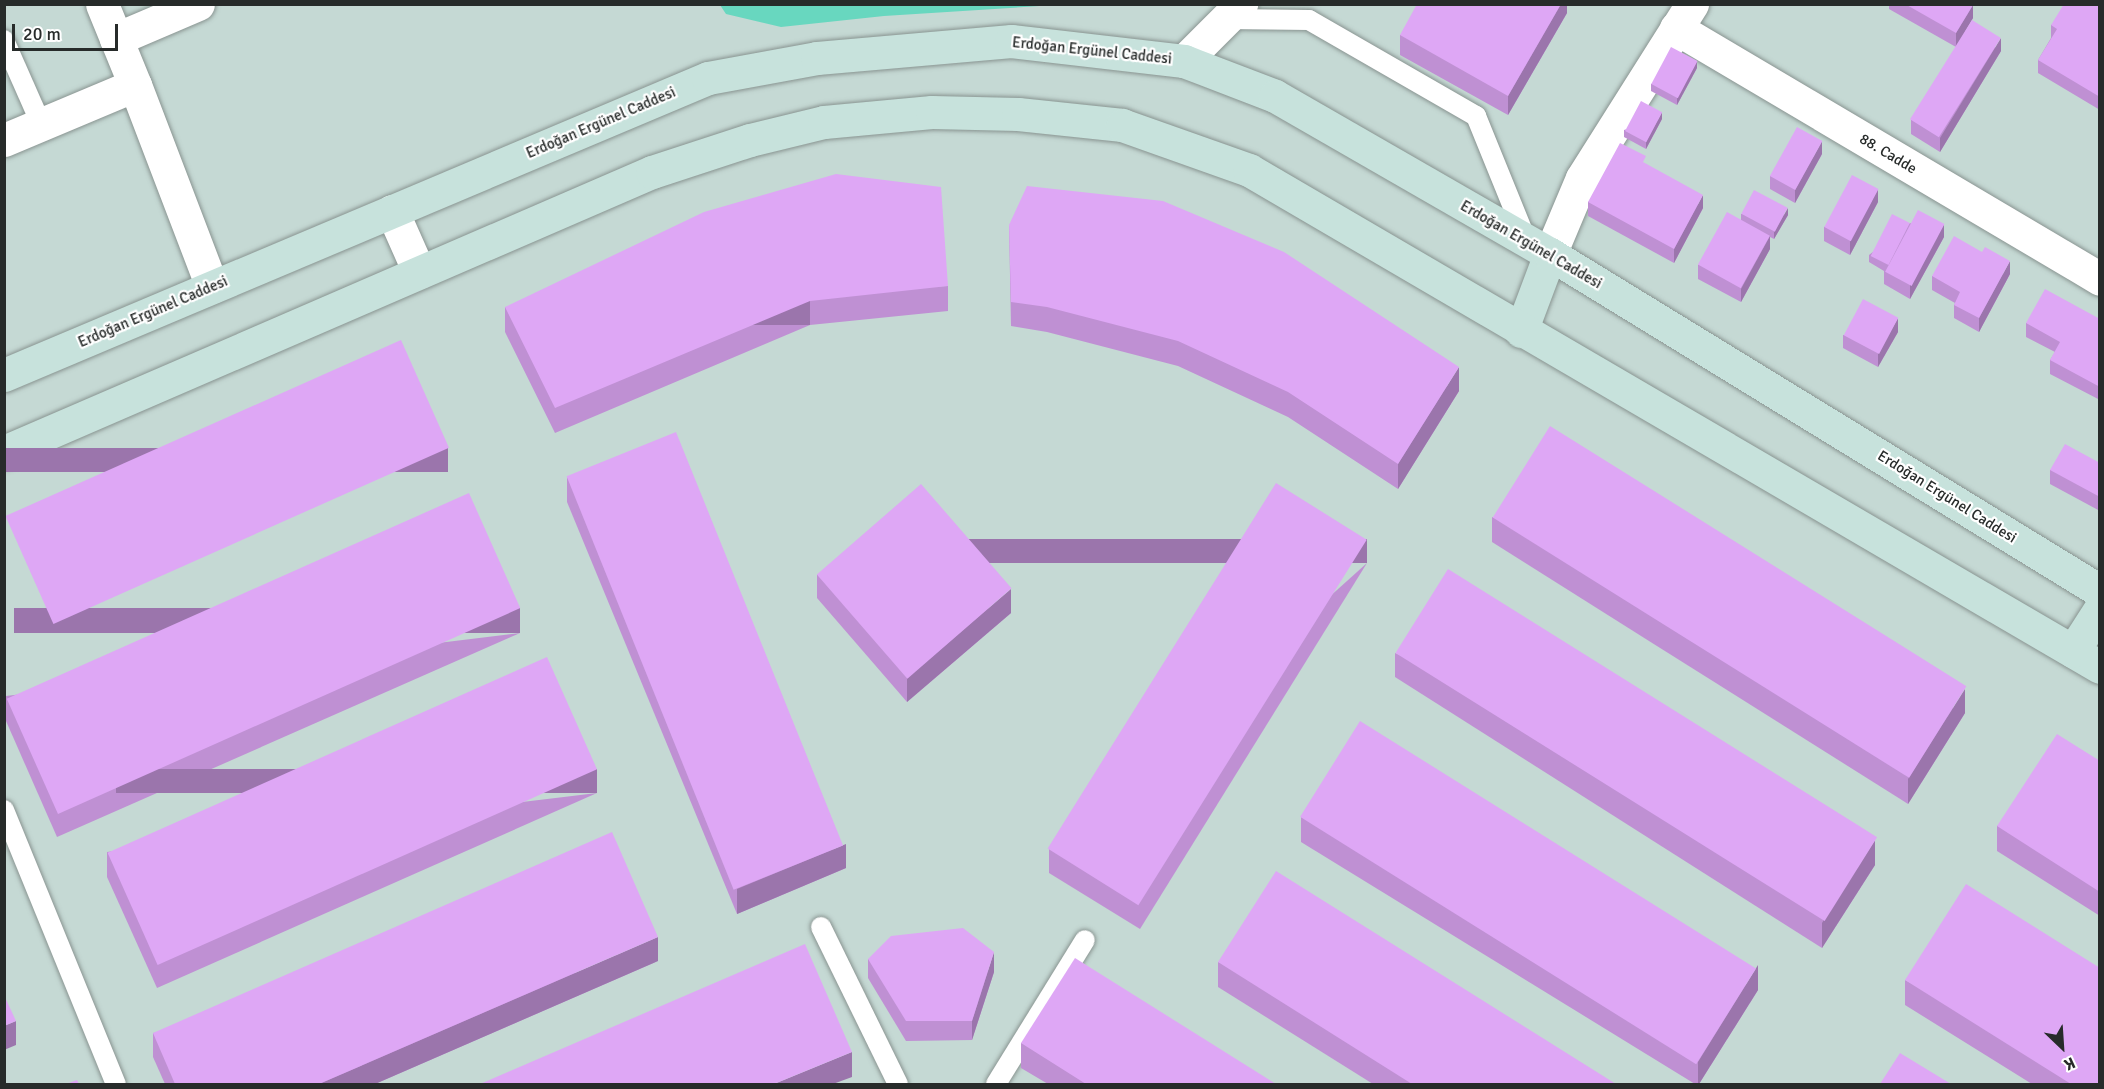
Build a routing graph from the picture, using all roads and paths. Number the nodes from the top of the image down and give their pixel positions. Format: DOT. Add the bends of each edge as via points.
graph roads {
  1 [pos="102,4"];
  2 [pos="198,4"];
  3 [pos="1234,12"];
  4 [pos="1684,16"];
  5 [pos="116,39"];
  6 [pos="4,40"];
  7 [pos="1184,61"];
  8 [pos="135,85"];
  9 [pos="41,124"];
  10 [pos="4,140"];
  11 [pos="392,211"];
  12 [pos="1539,248"];
  13 [pos="419,272"];
  14 [pos="2100,279"];
  15 [pos="212,287"];
  16 [pos="1521,331"];
  17 [pos="4,375"];
  18 [pos="4,452"];
  19 [pos="2100,591"];
  20 [pos="2100,609"];
  21 [pos="2086,659"];
  22 [pos="4,810"];
  23 [pos="821,927"];
  24 [pos="1085,940"];
  25 [pos="116,1084"];
  26 [pos="898,1084"];
  27 [pos="996,1084"];
  1 -- 5 [label="street"];
  2 -- 5 [label="street"];
  3 -- 7 [label="street"];
  3 -- 12 [label="lane" via="1309,20 1476,116"];
  4 -- 12 [label="street"];
  4 -- 14 [label="street, 88. Cadde"];
  5 -- 8 [label="street"];
  6 -- 9 [label="lane"];
  7 -- 11 [label="main road, Erdoğan Ergünel Caddesi" via="1011,41 817,58 708,78"];
  7 -- 12 [label="main road, Erdoğan Ergünel Caddesi" via="1275,96"];
  8 -- 9 [label="street"];
  8 -- 15 [label="street"];
  9 -- 10 [label="street"];
  11 -- 13 [label="street"];
  11 -- 15 [label="main road, Erdoğan Ergünel Caddesi"];
  12 -- 16 [label="main road"];
  12 -- 19 [label="main road, Erdoğan Ergünel Caddesi"];
  13 -- 16 [label="main road" via="652,172 750,140 834,121 932,112 1018,114 1122,125 1249,170"];
  13 -- 18 [label="main road"];
  15 -- 17 [label="main road, Erdoğan Ergünel Caddesi"];
  16 -- 21 [label="main road"];
  20 -- 21 [label="main road"];
  22 -- 25 [label="lane"];
  23 -- 26 [label="lane"];
  24 -- 27 [label="lane"];
}
